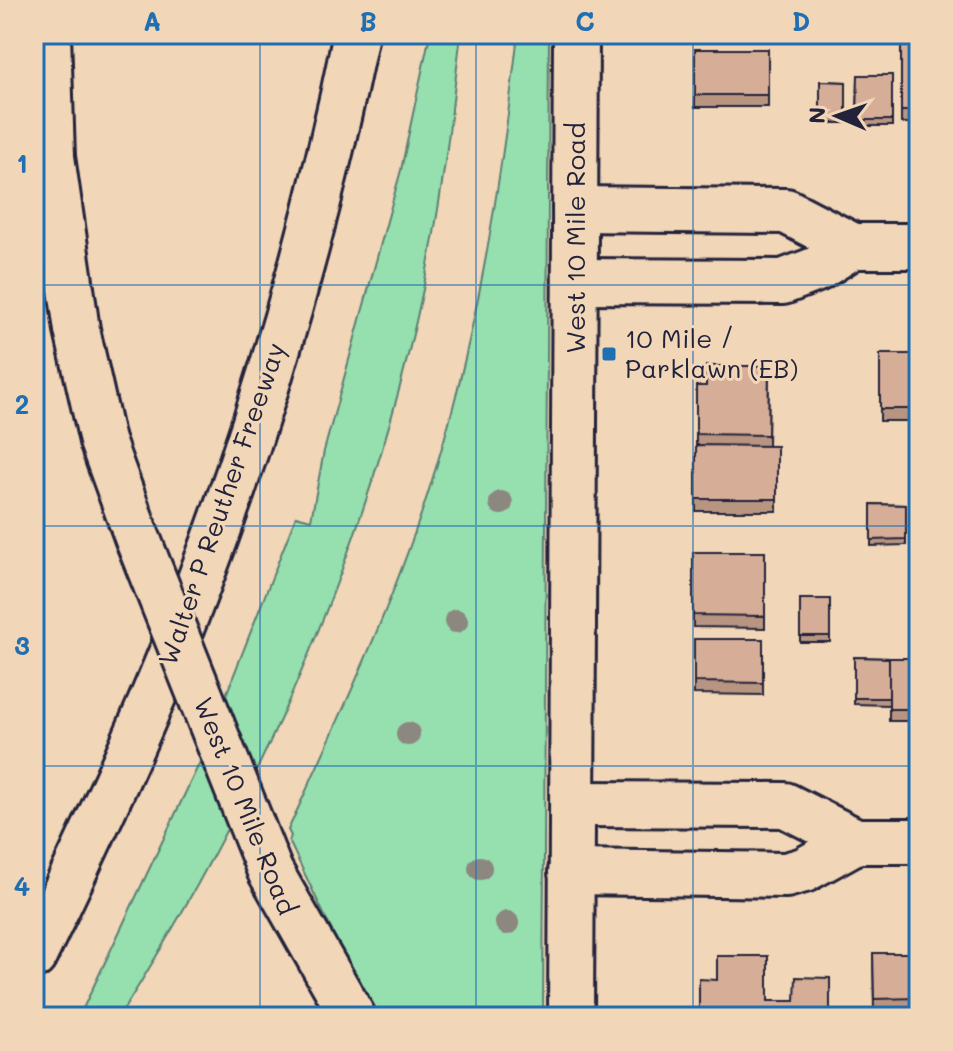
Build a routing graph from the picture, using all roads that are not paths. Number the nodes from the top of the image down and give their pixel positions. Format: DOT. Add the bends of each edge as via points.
graph roads {
  1 [pos="48,34"];
  2 [pos="356,34"];
  3 [pos="576,34"];
  4 [pos="575,209"];
  5 [pos="853,246"];
  6 [pos="919,246"];
  7 [pos="576,281"];
  8 [pos="574,804"];
  9 [pos="856,841"];
  10 [pos="919,841"];
  11 [pos="270,871"];
  12 [pos="571,872"];
  13 [pos="34,956"];
  14 [pos="332,1017"];
  15 [pos="353,1017"];
  16 [pos="571,1017"];
  1 -- 11 [label="main road, West 10 Mile Road, bridge" via="52,157 77,330 102,441"];
  2 -- 13 [label="main road, Walter P Reuther Freeway" via="318,204 243,460 140,727"];
  3 -- 4 [label="main road, West 10 Mile Road"];
  4 -- 5 [label="main road" via="786,211"];
  4 -- 7 [label="main road, West 10 Mile Road"];
  5 -- 6 [label="main road"];
  5 -- 7 [label="main road" via="783,282"];
  7 -- 8 [label="main road, West 10 Mile Road"];
  8 -- 9 [label="main road" via="785,805"];
  8 -- 12 [label="main road, West 10 Mile Road"];
  9 -- 10 [label="main road"];
  9 -- 12 [label="main road" via="786,875"];
  11 -- 14 [label="main road, West 10 Mile Road"];
  11 -- 15 [label="main road"];
  12 -- 16 [label="main road, West 10 Mile Road"];
}
